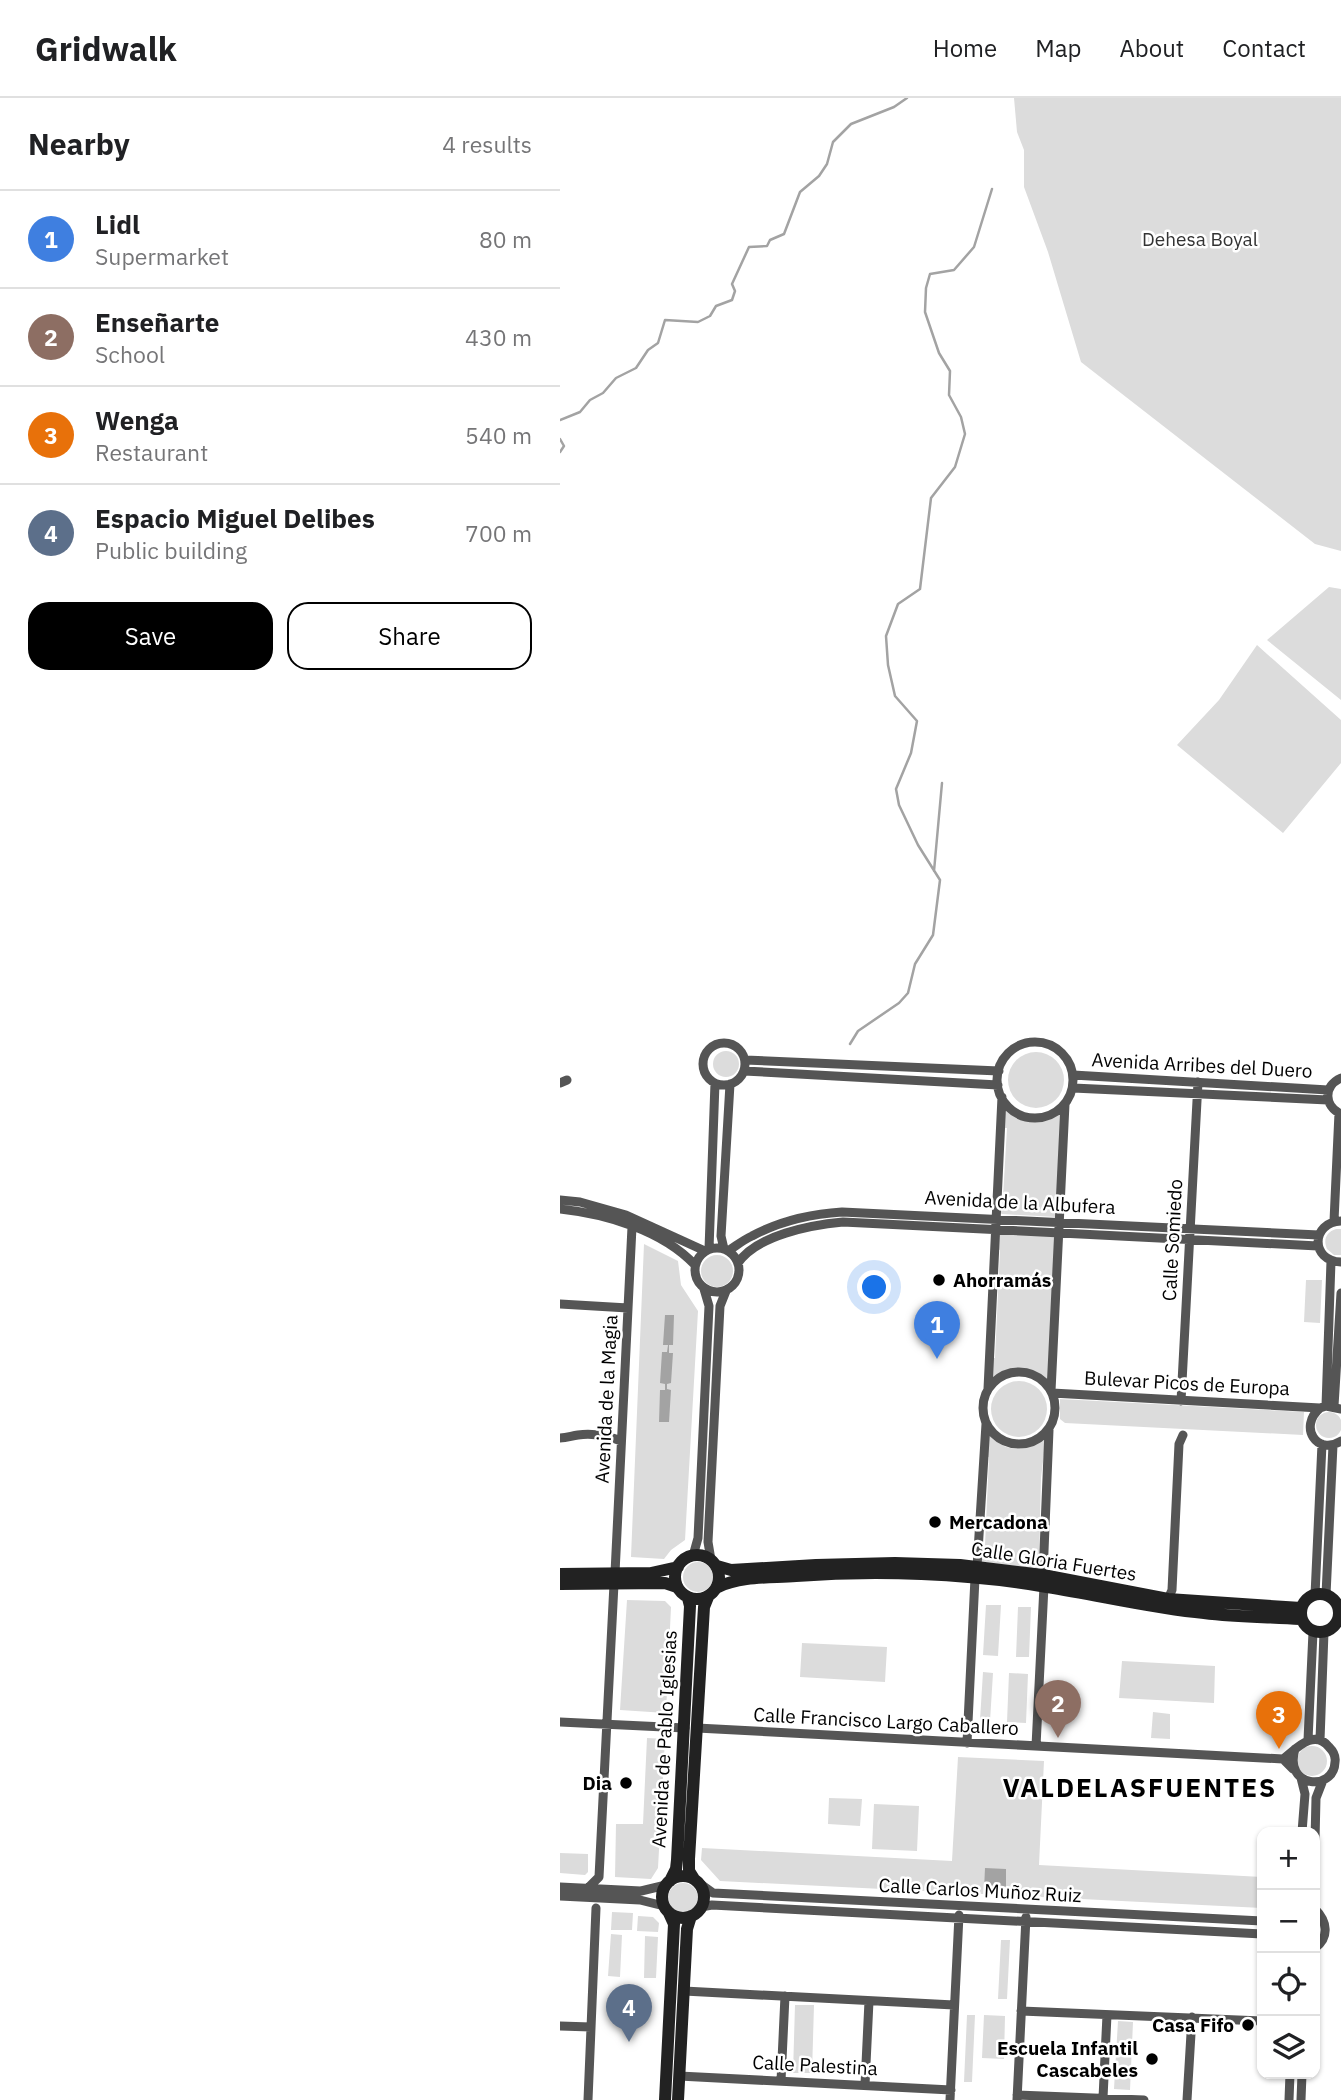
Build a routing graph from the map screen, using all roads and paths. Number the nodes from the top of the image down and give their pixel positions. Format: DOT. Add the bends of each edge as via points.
graph roads {
  1 [pos="745,1060"];
  2 [pos="999,1071"];
  3 [pos="744,1072"];
  4 [pos="1073,1075"];
  5 [pos="1341,1078"];
  6 [pos="1198,1082"];
  7 [pos="715,1083"];
  8 [pos="730,1084"];
  9 [pos="998,1085"];
  10 [pos="1073,1088"];
  11 [pos="1328,1090"];
  12 [pos="1197,1093"];
  13 [pos="1002,1097"];
  14 [pos="1328,1100"];
  15 [pos="1065,1104"];
  16 [pos="1340,1113"];
  17 [pos="560,1200"];
  18 [pos="560,1209"];
  19 [pos="996,1219"];
  20 [pos="1338,1221"];
  21 [pos="1060,1222"];
  22 [pos="632,1227"];
  23 [pos="1190,1228"];
  24 [pos="995,1230"];
  25 [pos="1059,1233"];
  26 [pos="1319,1235"];
  27 [pos="1190,1240"];
  28 [pos="1318,1247"];
  29 [pos="707,1250"];
  30 [pos="726,1250"];
  31 [pos="1331,1261"];
  32 [pos="1341,1262"];
  33 [pos="738,1263"];
  34 [pos="695,1265"];
  35 [pos="704,1289"];
  36 [pos="726,1291"];
  37 [pos="1341,1293"];
  38 [pos="560,1304"];
  39 [pos="628,1308"];
  40 [pos="988,1390"];
  41 [pos="1052,1392"];
  42 [pos="1181,1401"];
  43 [pos="1334,1408"];
  44 [pos="986,1424"];
  45 [pos="1049,1430"];
  46 [pos="560,1438"];
  47 [pos="1179,1438"];
  48 [pos="621,1441"];
  49 [pos="1337,1443"];
  50 [pos="1322,1444"];
  51 [pos="693,1556"];
  52 [pos="714,1563"];
  53 [pos="678,1567"];
  54 [pos="976,1573"];
  55 [pos="560,1574"];
  56 [pos="615,1578"];
  57 [pos="1044,1580"];
  58 [pos="560,1584"];
  59 [pos="677,1587"];
  60 [pos="718,1587"];
  61 [pos="1320,1595"];
  62 [pos="1172,1596"];
  63 [pos="708,1597"];
  64 [pos="688,1598"];
  65 [pos="1301,1613"];
  66 [pos="1340,1613"];
  67 [pos="1318,1632"];
  68 [pos="560,1722"];
  69 [pos="607,1725"];
  70 [pos="691,1728"];
  71 [pos="1308,1740"];
  72 [pos="1320,1740"];
  73 [pos="967,1743"];
  74 [pos="1036,1746"];
  75 [pos="1295,1749"];
  76 [pos="1338,1756"];
  77 [pos="1283,1759"];
  78 [pos="1337,1768"];
  79 [pos="1293,1769"];
  80 [pos="1301,1778"];
  81 [pos="1323,1780"];
  82 [pos="1302,1827"];
  83 [pos="1315,1827"];
  84 [pos="599,1877"];
  85 [pos="696,1881"];
  86 [pos="668,1883"];
  87 [pos="560,1887"];
  88 [pos="587,1893"];
  89 [pos="610,1894"];
  90 [pos="560,1896"];
  91 [pos="960,1906"];
  92 [pos="596,1908"];
  93 [pos="666,1909"];
  94 [pos="1026,1910"];
  95 [pos="696,1912"];
  96 [pos="1320,1915"];
  97 [pos="959,1918"];
  98 [pos="1257,1921"];
  99 [pos="1026,1922"];
  100 [pos="1257,1934"];
  101 [pos="1320,1945"];
  102 [pos="684,1991"];
  103 [pos="785,1996"];
  104 [pos="869,2001"];
  105 [pos="954,2005"];
  106 [pos="1021,2011"];
  107 [pos="1107,2015"];
  108 [pos="1192,2017"];
  109 [pos="1257,2021"];
  110 [pos="560,2026"];
  111 [pos="591,2027"];
  112 [pos="679,2076"];
  113 [pos="1290,2079"];
  114 [pos="1302,2079"];
  115 [pos="781,2081"];
  116 [pos="865,2085"];
  117 [pos="950,2095"];
  118 [pos="1017,2097"];
  119 [pos="1102,2098"];
  120 [pos="588,2100"];
  121 [pos="665,2100"];
  122 [pos="678,2100"];
  123 [pos="1144,2100"];
  124 [pos="1188,2100"];
  125 [pos="1289,2100"];
  126 [pos="1301,2100"];
  1 -- 2 [label="street"];
  1 -- 3 [label="street"];
  1 -- 7 [label="street" via="732,1044 711,1047 703,1066"];
  2 -- 4 [label="street" via="1013,1049 1038,1042 1061,1053"];
  2 -- 9 [label="street"];
  3 -- 8 [label="street"];
  3 -- 9 [label="street"];
  4 -- 6 [label="street, Avenida Arribes del Duero"];
  4 -- 10 [label="street"];
  5 -- 11 [label="street"];
  6 -- 11 [label="street, Avenida Arribes del Duero"];
  6 -- 12 [label="street, Calle Somiedo"];
  7 -- 8 [label="street"];
  7 -- 29 [label="street"];
  8 -- 30 [label="street" via="721,1236"];
  9 -- 13 [label="street"];
  10 -- 12 [label="street, Avenida Arribes del Duero"];
  10 -- 15 [label="street"];
  11 -- 14 [label="street"];
  12 -- 14 [label="street, Avenida Arribes del Duero"];
  12 -- 23 [label="street, Calle Somiedo"];
  13 -- 15 [label="street" via="1009,1107 1031,1118 1044,1117"];
  13 -- 19 [label="street"];
  14 -- 16 [label="street"];
  15 -- 21 [label="street"];
  16 -- 20 [label="street"];
  17 -- 29 [label="street" via="626,1215"];
  18 -- 22 [label="street"];
  19 -- 21 [label="street, Avenida de la Albufera"];
  19 -- 24 [label="street"];
  19 -- 30 [label="street, Avenida de la Albufera" via="816,1214 777,1224"];
  20 -- 26 [label="street" via="1322,1228"];
  21 -- 23 [label="street, Avenida de la Albufera"];
  21 -- 25 [label="street"];
  22 -- 34 [label="street" via="662,1240"];
  22 -- 39 [label="street, Avenida de la Magia"];
  23 -- 26 [label="street, Avenida de la Albufera"];
  23 -- 27 [label="street, Calle Somiedo"];
  24 -- 25 [label="street, Avenida de la Albufera"];
  24 -- 33 [label="street, Avenida de la Albufera" via="867,1222 816,1224 759,1245"];
  24 -- 40 [label="street"];
  25 -- 27 [label="street, Avenida de la Albufera"];
  25 -- 41 [label="street"];
  26 -- 28 [label="street"];
  27 -- 28 [label="street, Avenida de la Albufera"];
  27 -- 42 [label="street, Calle Somiedo"];
  28 -- 31 [label="street"];
  29 -- 30 [label="street"];
  29 -- 34 [label="street"];
  30 -- 33 [label="street"];
  31 -- 32 [label="street"];
  31 -- 43 [label="street"];
  33 -- 36 [label="street" via="736,1282"];
  34 -- 35 [label="street" via="695,1279"];
  35 -- 36 [label="street"];
  35 -- 51 [label="street" via="709,1306 698,1538"];
  36 -- 52 [label="street" via="720,1306 708,1542"];
  37 -- 43 [label="street"];
  38 -- 39 [label="street"];
  39 -- 48 [label="street, Avenida de la Magia"];
  40 -- 41 [label="street" via="1004,1375 1020,1372 1036,1376"];
  40 -- 44 [label="street" via="982,1408"];
  41 -- 42 [label="street, Bulevar Picos de Europa"];
  41 -- 45 [label="street" via="1055,1414"];
  42 -- 43 [label="street, Bulevar Picos de Europa"];
  43 -- 50 [label="street" via="1312,1415 1310,1433"];
  44 -- 45 [label="street" via="1000,1440 1021,1445"];
  44 -- 54 [label="street"];
  45 -- 57 [label="street"];
  46 -- 48 [label="street" via="609,1436"];
  47 -- 62 [label="street"];
  48 -- 56 [label="street, Avenida de la Magia"];
  49 -- 50 [label="street"];
  49 -- 61 [label="street"];
  50 -- 61 [label="street"];
  51 -- 52 [label="main road"];
  51 -- 53 [label="main road"];
  52 -- 54 [label="main road, Calle Gloria Fuertes" via="731,1570 895,1563"];
  52 -- 60 [label="main road"];
  53 -- 56 [label="main road"];
  53 -- 59 [label="main road"];
  54 -- 57 [label="main road, Calle Gloria Fuertes"];
  54 -- 60 [label="main road, Calle Gloria Fuertes" via="819,1575 731,1581"];
  54 -- 73 [label="street"];
  55 -- 56 [label="main road"];
  56 -- 58 [label="main road"];
  56 -- 59 [label="main road"];
  56 -- 69 [label="street, Avenida de la Magia"];
  57 -- 62 [label="main road, Calle Gloria Fuertes"];
  57 -- 65 [label="main road, Calle Gloria Fuertes" via="1134,1604 1182,1611"];
  57 -- 74 [label="street"];
  59 -- 64 [label="main road"];
  60 -- 63 [label="main road"];
  61 -- 65 [label="main road" via="1305,1600"];
  61 -- 66 [label="main road" via="1334,1601"];
  62 -- 65 [label="main road, Calle Gloria Fuertes"];
  63 -- 64 [label="main road"];
  63 -- 70 [label="main road, Avenida de Pablo Iglesias"];
  64 -- 70 [label="main road, Avenida de Pablo Iglesias"];
  65 -- 67 [label="main road"];
  66 -- 67 [label="main road" via="1332,1628"];
  67 -- 71 [label="street"];
  67 -- 72 [label="street"];
  68 -- 69 [label="street, Calle Francisco Largo Caballero"];
  69 -- 70 [label="street, Calle Francisco Largo Caballero"];
  69 -- 84 [label="street, Avenida de la Magia"];
  70 -- 73 [label="street, Calle Francisco Largo Caballero"];
  70 -- 85 [label="main road, Avenida de Pablo Iglesias" via="689,1871"];
  70 -- 86 [label="main road, Avenida de Pablo Iglesias" via="676,1867"];
  71 -- 72 [label="street"];
  71 -- 75 [label="street"];
  72 -- 76 [label="street"];
  73 -- 74 [label="street, Calle Francisco Largo Caballero"];
  74 -- 77 [label="street, Calle Francisco Largo Caballero"];
  75 -- 77 [label="street"];
  75 -- 79 [label="street"];
  76 -- 78 [label="street"];
  77 -- 79 [label="street"];
  78 -- 81 [label="street"];
  79 -- 80 [label="street"];
  80 -- 81 [label="street"];
  80 -- 82 [label="street" via="1305,1794"];
  81 -- 83 [label="street" via="1316,1798"];
  84 -- 88 [label="street"];
  84 -- 89 [label="street"];
  85 -- 86 [label="main road" via="677,1877"];
  85 -- 91 [label="street, Calle Carlos Muñoz Ruiz" via="713,1893"];
  85 -- 95 [label="main road" via="704,1895"];
  86 -- 89 [label="street"];
  86 -- 93 [label="main road" via="663,1892"];
  87 -- 88 [label="street"];
  88 -- 89 [label="street"];
  88 -- 90 [label="street"];
  88 -- 92 [label="street"];
  89 -- 92 [label="street"];
  89 -- 93 [label="street"];
  91 -- 94 [label="street, Calle Carlos Muñoz Ruiz"];
  91 -- 97 [label="street"];
  92 -- 111 [label="street"];
  93 -- 95 [label="main road" via="684,1918"];
  93 -- 121 [label="main road" via="674,1924"];
  94 -- 98 [label="street, Calle Carlos Muñoz Ruiz"];
  94 -- 99 [label="street"];
  95 -- 97 [label="street, Calle Carlos Muñoz Ruiz" via="712,1905"];
  95 -- 102 [label="main road" via="687,1929"];
  96 -- 101 [label="street" via="1326,1929"];
  97 -- 99 [label="street, Calle Carlos Muñoz Ruiz"];
  97 -- 105 [label="street"];
  99 -- 100 [label="street, Calle Carlos Muñoz Ruiz"];
  99 -- 106 [label="street"];
  102 -- 103 [label="street"];
  102 -- 112 [label="main road"];
  103 -- 104 [label="street"];
  103 -- 115 [label="street"];
  104 -- 105 [label="street"];
  104 -- 116 [label="street"];
  105 -- 117 [label="street"];
  106 -- 107 [label="street"];
  106 -- 118 [label="street"];
  107 -- 108 [label="street"];
  107 -- 119 [label="street"];
  108 -- 109 [label="street"];
  108 -- 124 [label="street"];
  110 -- 111 [label="street"];
  111 -- 120 [label="street"];
  112 -- 115 [label="street, Calle Palestina"];
  112 -- 122 [label="main road"];
  113 -- 125 [label="street"];
  114 -- 126 [label="street"];
  115 -- 116 [label="street, Calle Palestina"];
  116 -- 117 [label="street, Calle Palestina"];
  118 -- 119 [label="street"];
  119 -- 123 [label="street"];
}
